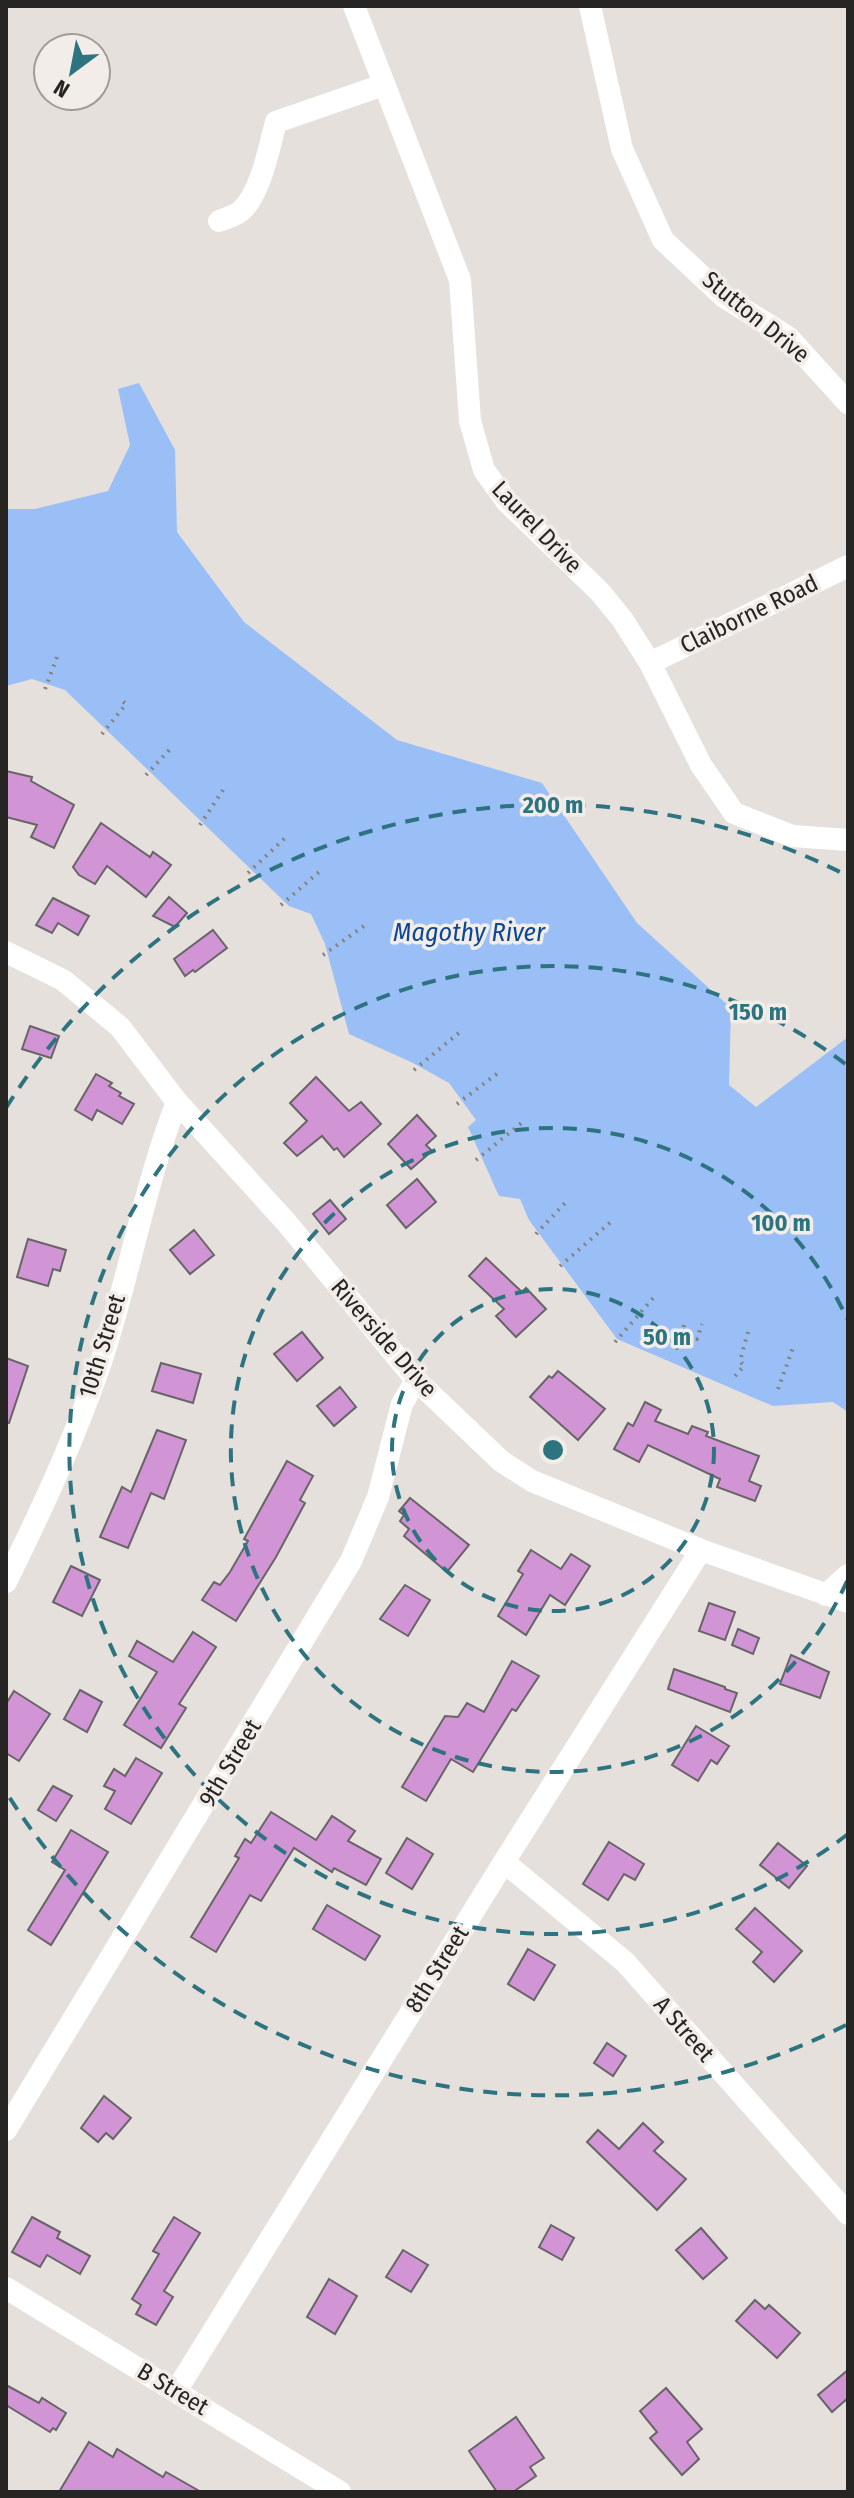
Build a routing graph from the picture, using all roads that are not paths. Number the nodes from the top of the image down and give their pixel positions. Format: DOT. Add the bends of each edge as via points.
graph roads {
  1 [pos="354,6"];
  2 [pos="590,6"];
  3 [pos="383,85"];
  4 [pos="219,221"];
  5 [pos="848,403"];
  6 [pos="848,566"];
  7 [pos="650,663"];
  8 [pos="848,840"];
  9 [pos="6,952"];
  10 [pos="177,1102"];
  11 [pos="416,1380"];
  12 [pos="701,1550"];
  13 [pos="848,1575"];
  14 [pos="6,1582"];
  15 [pos="826,1595"];
  16 [pos="848,1602"];
  17 [pos="504,1862"];
  18 [pos="6,2130"];
  19 [pos="848,2214"];
  20 [pos="6,2288"];
  21 [pos="176,2391"];
  22 [pos="340,2492"];
  1 -- 3 [label="street, Laurel Drive"];
  2 -- 5 [label="street, Stutton Drive" via="622,149 663,240 724,297 788,337"];
  3 -- 4 [label="street" via="276,122 248,203 240,213"];
  3 -- 7 [label="street, Laurel Drive" via="460,280 470,421 484,470 507,502 600,592"];
  6 -- 7 [label="street, Claiborne Road"];
  7 -- 8 [label="street, Laurel Drive" via="701,765 734,813 792,836"];
  9 -- 10 [label="street, Riverside Drive" via="63,980 120,1027"];
  10 -- 11 [label="street, Riverside Drive" via="286,1222"];
  10 -- 14 [label="street, 10th Street" via="159,1147 102,1358 50,1491"];
  11 -- 12 [label="street, Riverside Drive" via="501,1461 532,1481"];
  11 -- 18 [label="street, 9th Street" via="402,1404 378,1497 351,1561"];
  12 -- 15 [label="street, Riverside Drive"];
  12 -- 17 [label="street, 8th Street"];
  13 -- 15 [label="street"];
  15 -- 16 [label="street, Riverside Drive"];
  17 -- 19 [label="street, A Street" via="625,1962"];
  17 -- 21 [label="street, 8th Street"];
  20 -- 21 [label="street, B Street"];
  21 -- 22 [label="street, B Street"];
}
